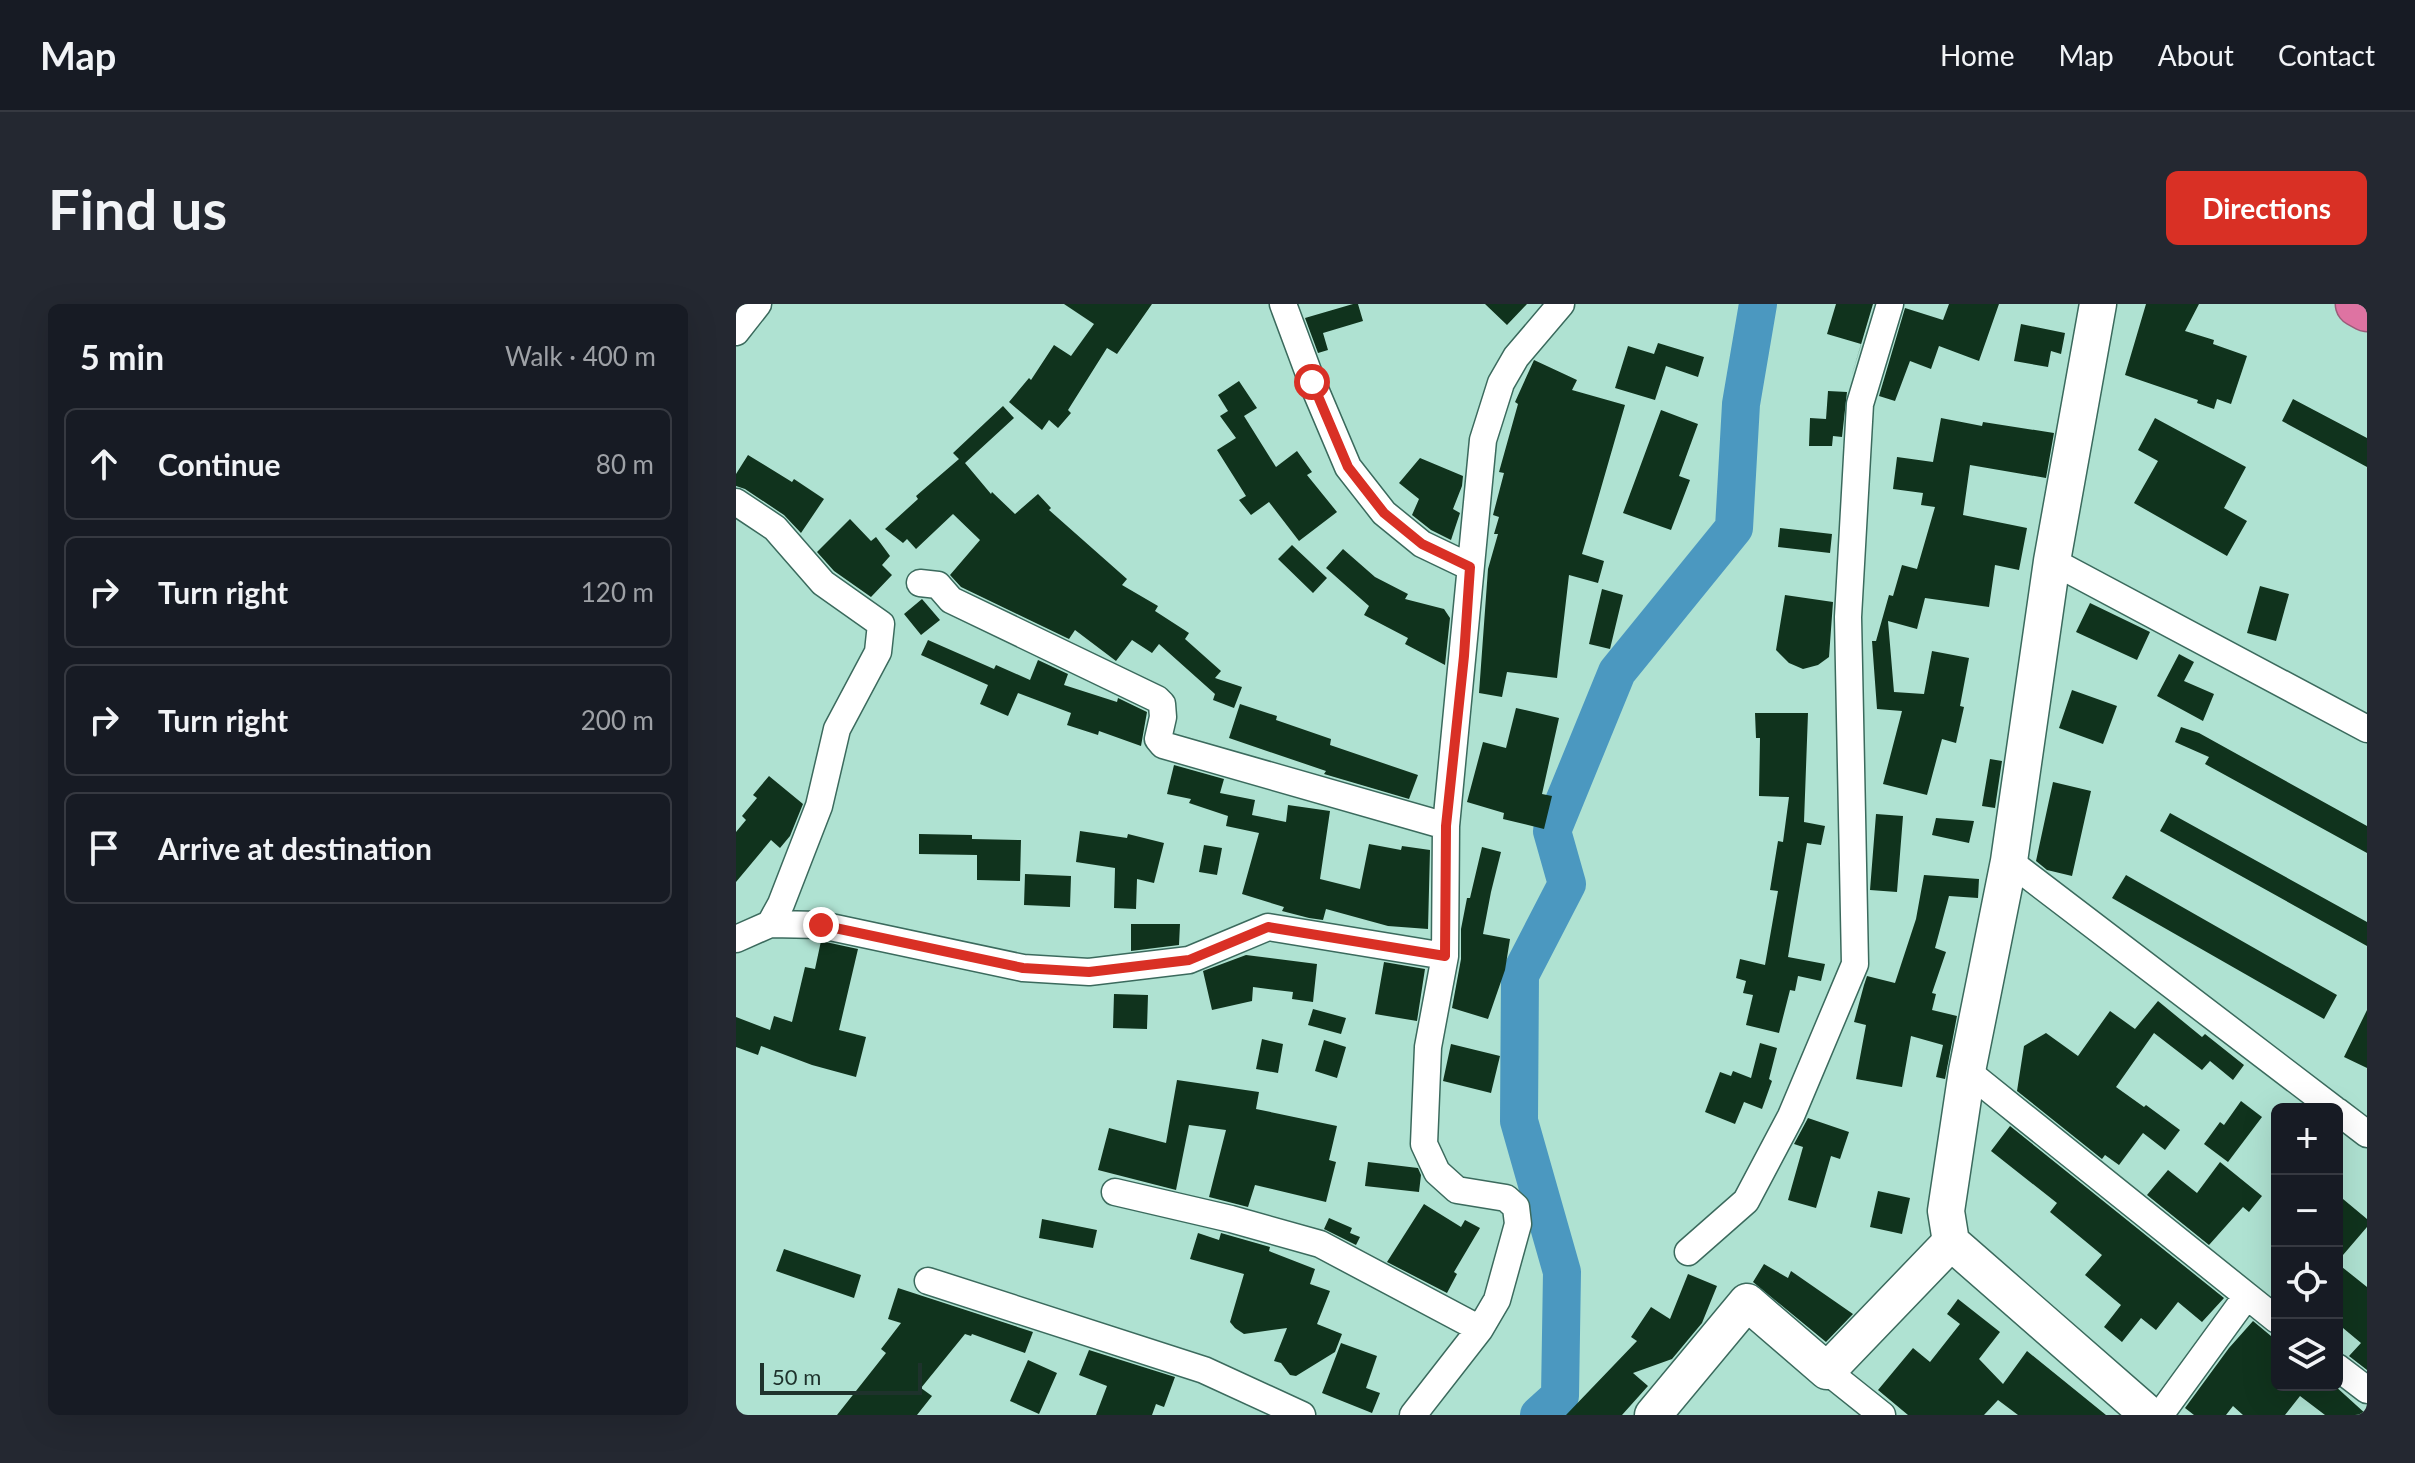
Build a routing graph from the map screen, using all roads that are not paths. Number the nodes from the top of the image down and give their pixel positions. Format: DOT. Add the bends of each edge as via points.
graph roads {
  1 [pos="758,304"];
  2 [pos="1283,304"];
  3 [pos="1561,304"];
  4 [pos="1890,304"];
  5 [pos="2098,304"];
  6 [pos="2358,304"];
  7 [pos="2367,309"];
  8 [pos="736,332"];
  9 [pos="736,502"];
  10 [pos="2052,561"];
  11 [pos="1470,567"];
  12 [pos="920,583"];
  13 [pos="2367,729"];
  14 [pos="1446,826"];
  15 [pos="2009,861"];
  16 [pos="770,924"];
  17 [pos="736,939"];
  18 [pos="1445,956"];
  19 [pos="1967,1071"];
  20 [pos="2327,1103"];
  21 [pos="2343,1115"];
  22 [pos="2367,1134"];
  23 [pos="1115,1192"];
  24 [pos="1951,1242"];
  25 [pos="1688,1252"];
  26 [pos="928,1281"];
  27 [pos="2246,1297"];
  28 [pos="2276,1319"];
  29 [pos="1480,1329"];
  30 [pos="1827,1371"];
  31 [pos="2343,1372"];
  32 [pos="2367,1390"];
  33 [pos="1302,1415"];
  34 [pos="1413,1415"];
  35 [pos="1653,1415"];
  36 [pos="1882,1415"];
  37 [pos="2149,1415"];
  38 [pos="2160,1415"];
  1 -- 8 [label="street"];
  2 -- 11 [label="street" via="1348,467 1384,513 1422,544"];
  3 -- 11 [label="street" via="1501,383 1483,440"];
  4 -- 25 [label="street" via="1860,404 1848,617 1855,964 1791,1116 1746,1201"];
  5 -- 10 [label="main road"];
  6 -- 7 [label="highway"];
  9 -- 16 [label="street" via="775,528 823,583 881,624 878,652 837,729 819,806"];
  10 -- 13 [label="street"];
  10 -- 15 [label="main road"];
  11 -- 14 [label="street"];
  12 -- 14 [label="street" via="938,585 951,600 1157,699 1162,704 1158,739 1163,745"];
  14 -- 18 [label="street"];
  15 -- 19 [label="main road"];
  15 -- 20 [label="street"];
  16 -- 17 [label="street"];
  16 -- 18 [label="street" via="821,925 1023,968 1089,972 1189,960 1268,927"];
  18 -- 29 [label="street" via="1428,1047 1424,1144 1437,1172 1457,1190 1506,1198 1516,1207 1518,1224 1497,1300"];
  19 -- 24 [label="main road" via="1946,1211"];
  19 -- 27 [label="street"];
  21 -- 22 [label="street"];
  23 -- 29 [label="street" via="1320,1244"];
  24 -- 30 [label="main road"];
  24 -- 37 [label="main road"];
  26 -- 33 [label="street" via="1204,1370"];
  27 -- 28 [label="street"];
  27 -- 38 [label="street"];
  29 -- 34 [label="street"];
  30 -- 35 [label="main road" via="1747,1302"];
  30 -- 36 [label="street"];
  31 -- 32 [label="street"];
}
